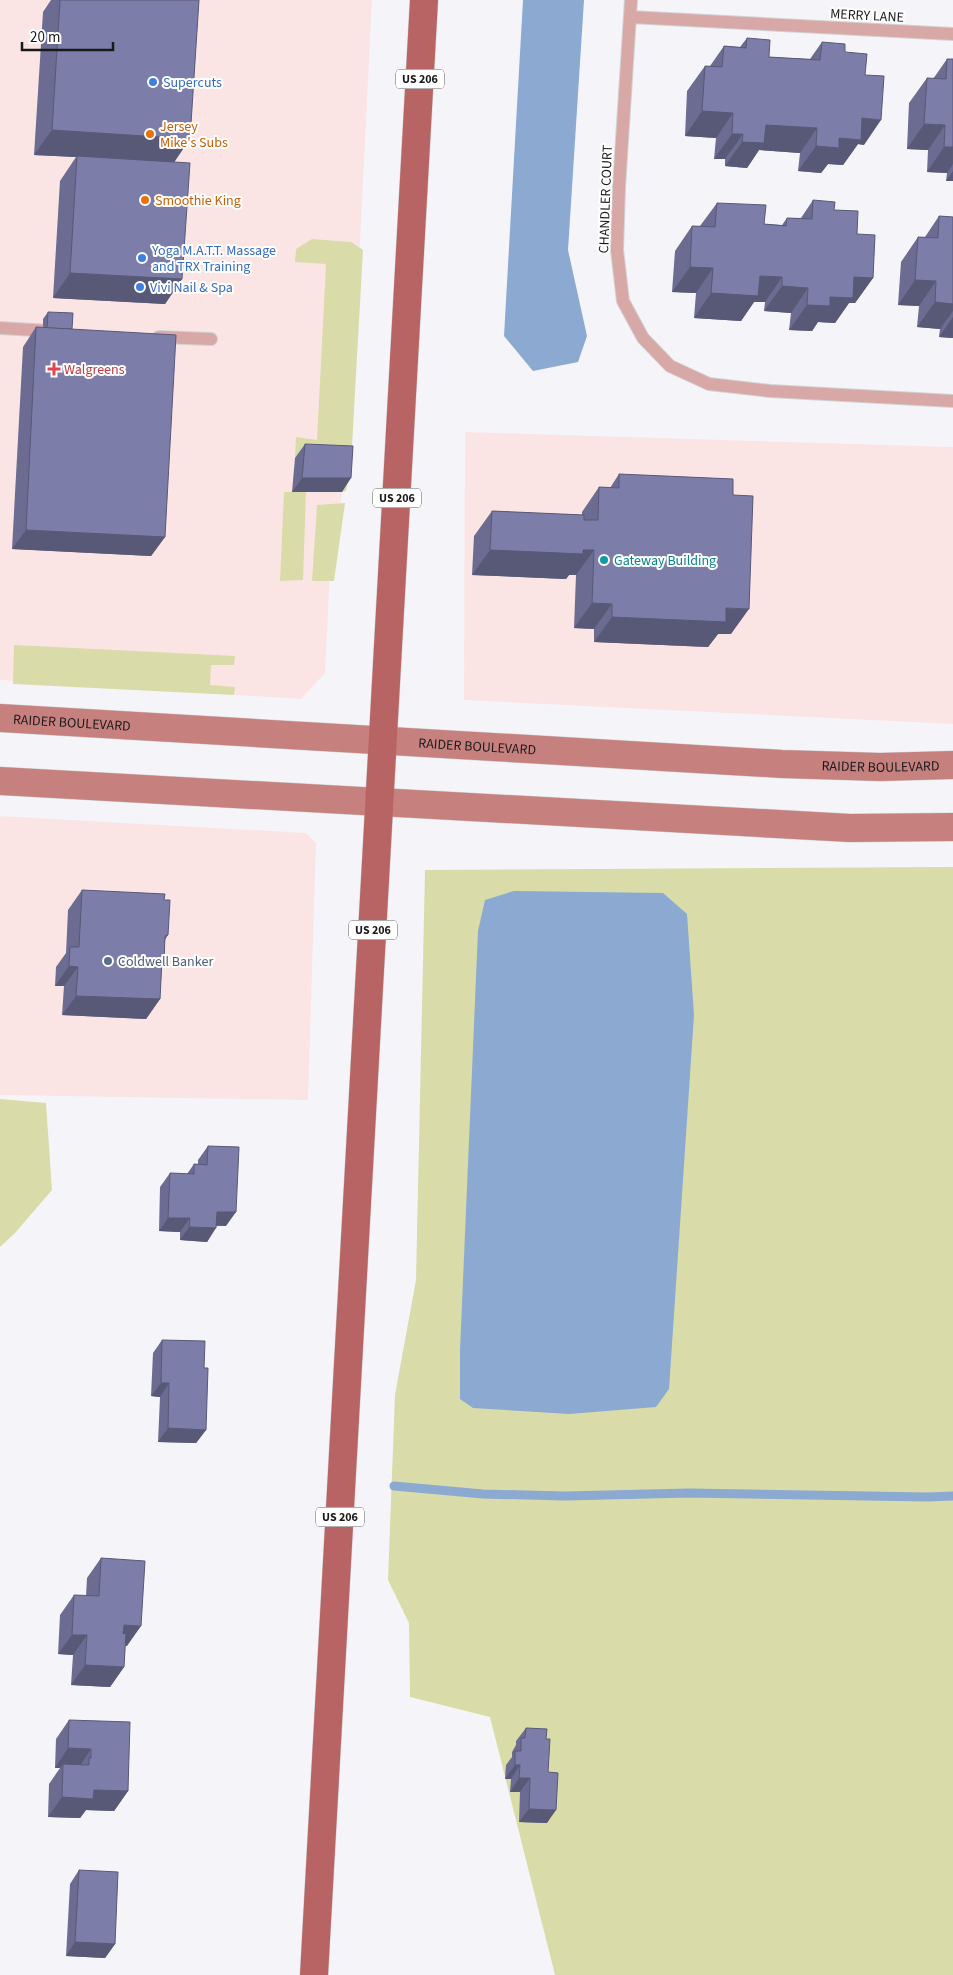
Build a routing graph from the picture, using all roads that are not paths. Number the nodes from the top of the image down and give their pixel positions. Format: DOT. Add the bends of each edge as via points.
graph roads {
  1 [pos="424,0"];
  2 [pos="631,0"];
  3 [pos="630,17"];
  4 [pos="953,34"];
  5 [pos="0,328"];
  6 [pos="68,332"];
  7 [pos="146,336"];
  8 [pos="211,339"];
  9 [pos="953,401"];
  10 [pos="0,718"];
  11 [pos="384,740"];
  12 [pos="953,765"];
  13 [pos="0,780"];
  14 [pos="380,801"];
  15 [pos="953,827"];
  16 [pos="314,1975"];
  1 -- 11 [label="main road, US 206"];
  2 -- 3 [label="lane, CHANDLER COURT"];
  3 -- 4 [label="lane, MERRY LANE"];
  3 -- 9 [label="lane, CHANDLER COURT" via="617,250 623,301 644,338 670,366 708,384 770,391"];
  5 -- 6 [label="lane"];
  7 -- 8 [label="lane"];
  10 -- 11 [label="street, RAIDER BOULEVARD"];
  11 -- 12 [label="street, RAIDER BOULEVARD" via="782,764"];
  11 -- 14 [label="main road, US 206"];
  13 -- 14 [label="street"];
  14 -- 15 [label="street" via="850,828"];
  14 -- 16 [label="main road, US 206"];
}
